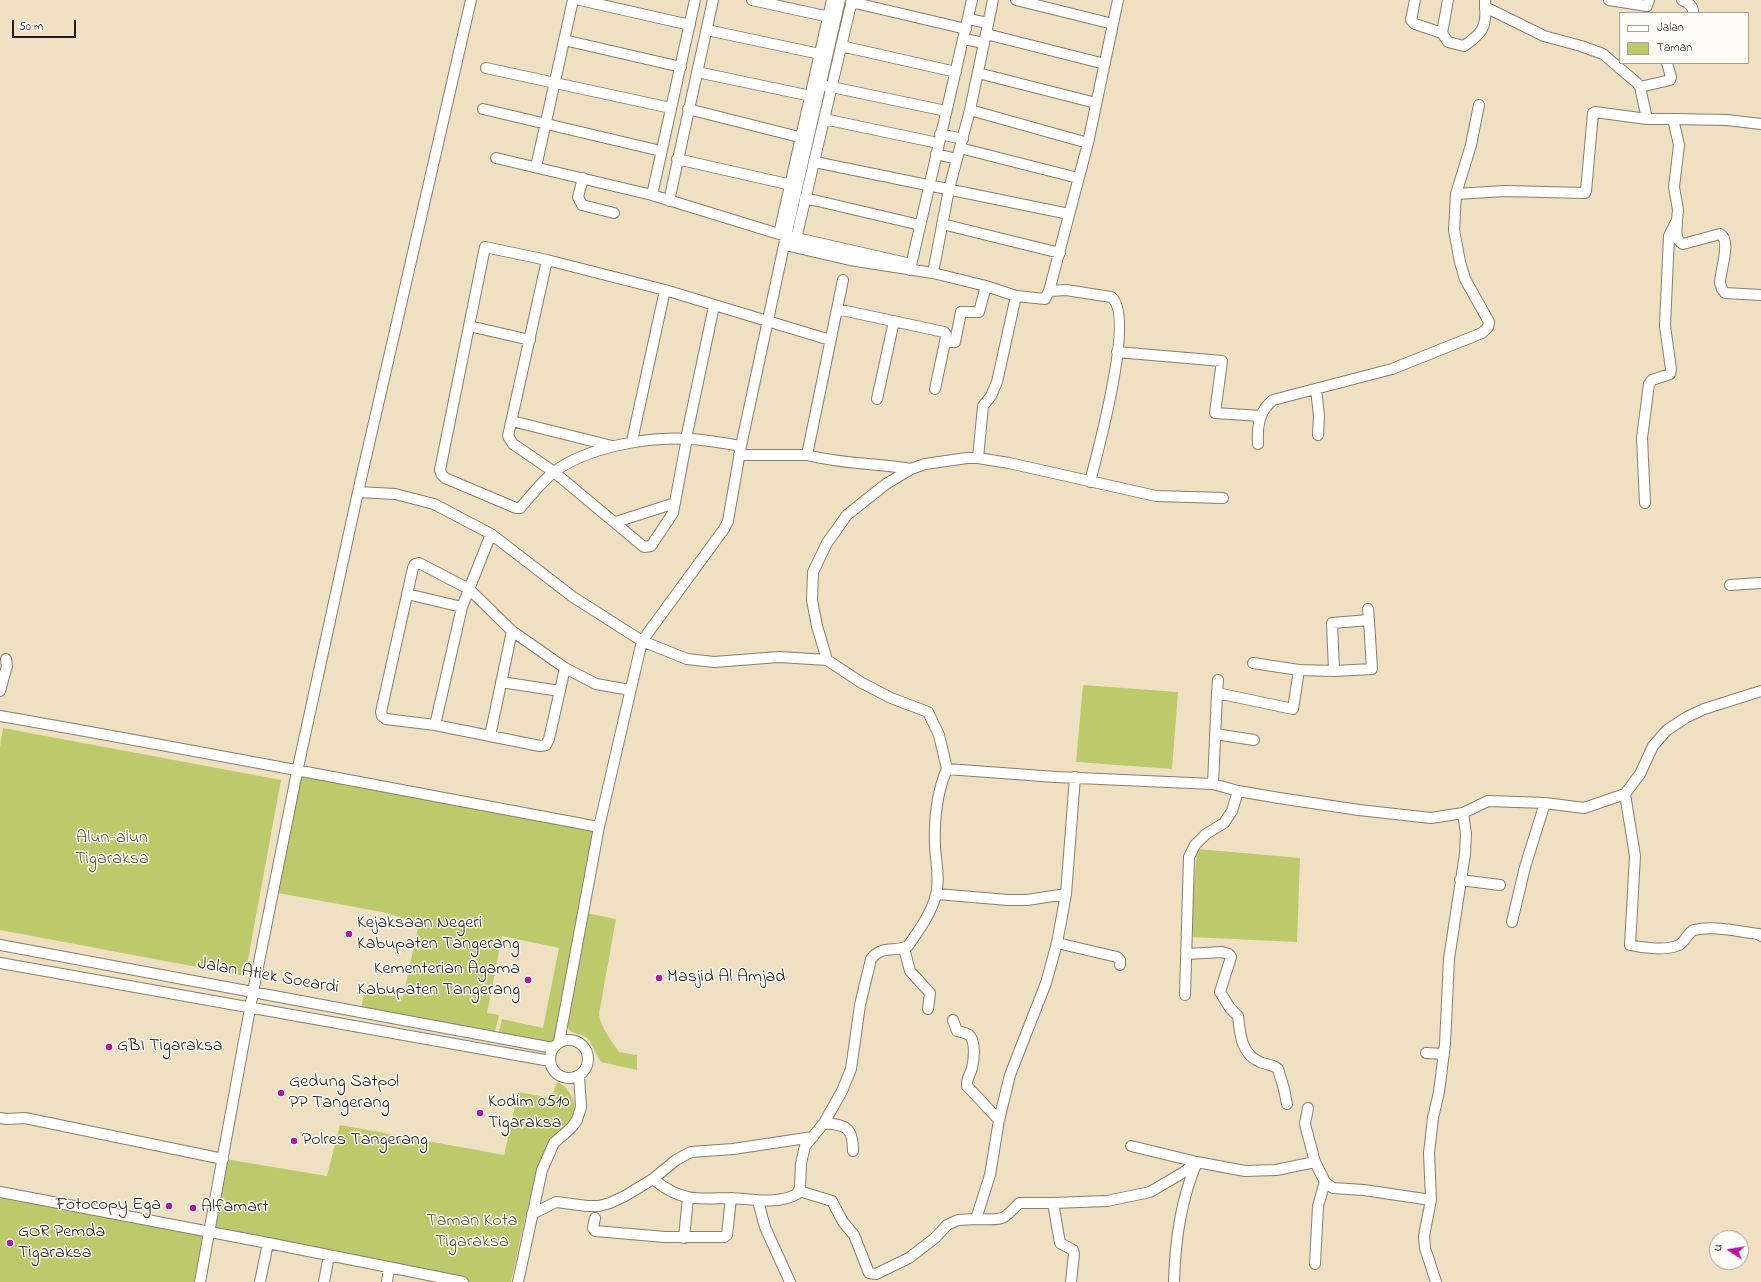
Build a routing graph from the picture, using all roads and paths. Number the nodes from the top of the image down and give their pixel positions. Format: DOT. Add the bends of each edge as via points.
graph roads {
  1 [pos="471,0"];
  2 [pos="573,0"];
  3 [pos="580,0"];
  4 [pos="695,0"];
  5 [pos="713,0"];
  6 [pos="752,0"];
  7 [pos="832,0"];
  8 [pos="840,0"];
  9 [pos="972,0"];
  10 [pos="993,0"];
  11 [pos="1016,0"];
  12 [pos="1118,0"];
  13 [pos="1415,0"];
  14 [pos="1448,0"];
  15 [pos="1609,0"];
  16 [pos="1649,0"];
  17 [pos="1682,0"];
  18 [pos="852,1"];
  19 [pos="1485,3"];
  20 [pos="1693,12"];
  21 [pos="832,18"];
  22 [pos="846,21"];
  23 [pos="988,23"];
  24 [pos="1113,24"];
  25 [pos="690,25"];
  26 [pos="966,29"];
  27 [pos="706,30"];
  28 [pos="1442,34"];
  29 [pos="985,38"];
  30 [pos="564,40"];
  31 [pos="841,46"];
  32 [pos="820,54"];
  33 [pos="1105,64"];
  34 [pos="1668,64"];
  35 [pos="681,67"];
  36 [pos="486,68"];
  37 [pos="697,72"];
  38 [pos="956,72"];
  39 [pos="978,73"];
  40 [pos="554,83"];
  41 [pos="817,84"];
  42 [pos="832,87"];
  43 [pos="1640,87"];
  44 [pos="811,96"];
  45 [pos="673,98"];
  46 [pos="1096,103"];
  47 [pos="1479,105"];
  48 [pos="689,106"];
  49 [pos="483,109"];
  50 [pos="970,110"];
  51 [pos="946,111"];
  52 [pos="670,113"];
  53 [pos="824,119"];
  54 [pos="1647,119"];
  55 [pos="1673,120"];
  56 [pos="686,121"];
  57 [pos="545,124"];
  58 [pos="1761,124"];
  59 [pos="809,139"];
  60 [pos="939,139"];
  61 [pos="962,143"];
  62 [pos="1088,143"];
  63 [pos="661,151"];
  64 [pos="936,154"];
  65 [pos="496,158"];
  66 [pos="677,159"];
  67 [pos="957,159"];
  68 [pos="814,162"];
  69 [pos="536,167"];
  70 [pos="583,178"];
  71 [pos="1078,178"];
  72 [pos="794,185"];
  73 [pos="928,185"];
  74 [pos="949,189"];
  75 [pos="807,194"];
  76 [pos="1456,194"];
  77 [pos="652,195"];
  78 [pos="669,200"];
  79 [pos="614,213"];
  80 [pos="1069,214"];
  81 [pos="1677,220"];
  82 [pos="942,224"];
  83 [pos="920,225"];
  84 [pos="788,240"];
  85 [pos="1060,253"];
  86 [pos="547,260"];
  87 [pos="910,267"];
  88 [pos="933,273"];
  89 [pos="843,280"];
  90 [pos="986,286"];
  91 [pos="665,290"];
  92 [pos="1049,291"];
  93 [pos="1761,295"];
  94 [pos="1016,296"];
  95 [pos="714,306"];
  96 [pos="837,309"];
  97 [pos="894,321"];
  98 [pos="768,322"];
  99 [pos="469,326"];
  100 [pos="530,340"];
  101 [pos="830,340"];
  102 [pos="945,342"];
  103 [pos="1117,352"];
  104 [pos="935,389"];
  105 [pos="1316,389"];
  106 [pos="877,399"];
  107 [pos="1260,416"];
  108 [pos="512,421"];
  109 [pos="1318,436"];
  110 [pos="686,438"];
  111 [pos="632,441"];
  112 [pos="1258,444"];
  113 [pos="612,446"];
  114 [pos="740,451"];
  115 [pos="808,455"];
  116 [pos="978,458"];
  117 [pos="911,469"];
  118 [pos="554,472"];
  119 [pos="1090,482"];
  120 [pos="358,492"];
  121 [pos="1223,498"];
  122 [pos="674,503"];
  123 [pos="1645,503"];
  124 [pos="616,522"];
  125 [pos="491,534"];
  126 [pos="1761,583"];
  127 [pos="1730,585"];
  128 [pos="469,589"];
  129 [pos="407,594"];
  130 [pos="462,607"];
  131 [pos="1368,609"];
  132 [pos="1370,620"];
  133 [pos="512,631"];
  134 [pos="642,641"];
  135 [pos="6,659"];
  136 [pos="827,660"];
  137 [pos="1253,663"];
  138 [pos="565,668"];
  139 [pos="1299,670"];
  140 [pos="1334,671"];
  141 [pos="1218,680"];
  142 [pos="501,682"];
  143 [pos="630,690"];
  144 [pos="560,691"];
  145 [pos="0,692"];
  146 [pos="1761,692"];
  147 [pos="1217,693"];
  148 [pos="0,716"];
  149 [pos="435,725"];
  150 [pos="1215,734"];
  151 [pos="490,736"];
  152 [pos="1254,740"];
  153 [pos="947,768"];
  154 [pos="297,772"];
  155 [pos="1075,777"];
  156 [pos="1213,784"];
  157 [pos="1238,791"];
  158 [pos="1625,794"];
  159 [pos="1545,804"];
  160 [pos="1463,813"];
  161 [pos="599,827"];
  162 [pos="1460,880"];
  163 [pos="1500,885"];
  164 [pos="937,894"];
  165 [pos="1066,894"];
  166 [pos="1512,922"];
  167 [pos="1761,936"];
  168 [pos="1057,943"];
  169 [pos="0,945"];
  170 [pos="904,948"];
  171 [pos="1187,954"];
  172 [pos="0,963"];
  173 [pos="1120,965"];
  174 [pos="253,992"];
  175 [pos="1185,995"];
  176 [pos="250,1008"];
  177 [pos="928,1009"];
  178 [pos="953,1020"];
  179 [pos="556,1045"];
  180 [pos="1426,1053"];
  181 [pos="1444,1054"];
  182 [pos="550,1061"];
  183 [pos="579,1076"];
  184 [pos="1287,1104"];
  185 [pos="1308,1108"];
  186 [pos="0,1118"];
  187 [pos="999,1120"];
  188 [pos="824,1123"];
  189 [pos="813,1137"];
  190 [pos="1131,1146"];
  191 [pos="853,1151"];
  192 [pos="223,1159"];
  193 [pos="1197,1162"];
  194 [pos="1315,1162"];
  195 [pos="653,1179"];
  196 [pos="1325,1182"];
  197 [pos="799,1191"];
  198 [pos="0,1192"];
  199 [pos="688,1197"];
  200 [pos="731,1198"];
  201 [pos="1431,1200"];
  202 [pos="758,1201"];
  203 [pos="1053,1203"];
  204 [pos="532,1214"];
  205 [pos="595,1218"];
  206 [pos="976,1219"];
  207 [pos="209,1232"];
  208 [pos="684,1238"];
  209 [pos="268,1243"];
  210 [pos="329,1255"];
  211 [pos="1315,1264"];
  212 [pos="390,1268"];
  213 [pos="449,1280"];
  214 [pos="200,1282"];
  215 [pos="260,1282"];
  216 [pos="324,1282"];
  217 [pos="387,1282"];
  218 [pos="463,1282"];
  219 [pos="518,1282"];
  220 [pos="790,1282"];
  221 [pos="1071,1282"];
  222 [pos="1174,1282"];
  223 [pos="1436,1282"];
  1 -- 120 [label="street"];
  2 -- 30 [label="street"];
  3 -- 25 [label="street"];
  4 -- 25 [label="street"];
  5 -- 27 [label="street"];
  6 -- 21 [label="street"];
  7 -- 21 [label="street"];
  8 -- 21 [label="street"];
  9 -- 26 [label="street"];
  10 -- 23 [label="street"];
  11 -- 24 [label="street"];
  12 -- 24 [label="street"];
  13 -- 28 [label="street" via="1411,20 1414,24"];
  14 -- 28 [label="street"];
  15 -- 16 [label="street" via="1647,6"];
  17 -- 20 [label="street" via="1691,6"];
  18 -- 22 [label="street"];
  18 -- 26 [label="street"];
  19 -- 28 [label="street" via="1486,23 1481,32 1464,46 1448,42"];
  19 -- 43 [label="street" via="1544,36 1602,54"];
  21 -- 22 [label="street"];
  21 -- 32 [label="street"];
  21 -- 41 [label="street"];
  22 -- 31 [label="street"];
  23 -- 26 [label="street"];
  23 -- 29 [label="street"];
  24 -- 33 [label="street"];
  25 -- 35 [label="street"];
  26 -- 29 [label="street"];
  26 -- 38 [label="street"];
  27 -- 32 [label="street"];
  27 -- 37 [label="street"];
  29 -- 33 [label="street"];
  29 -- 39 [label="street"];
  30 -- 35 [label="street"];
  30 -- 40 [label="street"];
  31 -- 38 [label="street"];
  31 -- 42 [label="street"];
  32 -- 41 [label="street"];
  33 -- 46 [label="street"];
  34 -- 43 [label="street" via="1670,80"];
  35 -- 45 [label="street"];
  36 -- 40 [label="street"];
  37 -- 44 [label="street"];
  37 -- 48 [label="street"];
  38 -- 51 [label="street"];
  39 -- 46 [label="street"];
  39 -- 50 [label="street"];
  40 -- 52 [label="street"];
  40 -- 57 [label="street"];
  41 -- 42 [label="street"];
  41 -- 44 [label="street"];
  41 -- 59 [label="street"];
  42 -- 51 [label="street"];
  42 -- 53 [label="street"];
  43 -- 54 [label="street"];
  44 -- 59 [label="street"];
  45 -- 48 [label="street"];
  45 -- 52 [label="street"];
  46 -- 62 [label="street"];
  47 -- 76 [label="street" via="1471,145"];
  48 -- 56 [label="street"];
  48 -- 59 [label="street"];
  49 -- 57 [label="street"];
  50 -- 61 [label="street"];
  50 -- 62 [label="street"];
  51 -- 60 [label="street"];
  52 -- 56 [label="street"];
  52 -- 63 [label="street"];
  53 -- 59 [label="street"];
  53 -- 60 [label="street"];
  54 -- 55 [label="street"];
  54 -- 76 [label="street" via="1595,112 1593,114 1586,191 1582,194 1505,191"];
  55 -- 58 [label="street" via="1727,120"];
  55 -- 81 [label="street" via="1679,145 1674,187"];
  56 -- 66 [label="street"];
  57 -- 63 [label="street"];
  57 -- 69 [label="street"];
  59 -- 68 [label="street"];
  59 -- 72 [label="street"];
  60 -- 61 [label="street"];
  60 -- 64 [label="street"];
  61 -- 67 [label="street"];
  61 -- 71 [label="street"];
  62 -- 71 [label="street"];
  63 -- 77 [label="street"];
  64 -- 67 [label="street"];
  64 -- 73 [label="street"];
  65 -- 69 [label="street"];
  66 -- 72 [label="street"];
  66 -- 78 [label="street"];
  67 -- 74 [label="street"];
  68 -- 73 [label="street"];
  68 -- 75 [label="street"];
  69 -- 70 [label="street"];
  70 -- 77 [label="street"];
  70 -- 79 [label="street" via="578,197 580,203"];
  71 -- 80 [label="street"];
  72 -- 75 [label="street"];
  72 -- 84 [label="street"];
  73 -- 74 [label="street"];
  73 -- 83 [label="street"];
  74 -- 80 [label="street"];
  74 -- 82 [label="street"];
  75 -- 83 [label="street"];
  75 -- 84 [label="street"];
  76 -- 105 [label="street" via="1454,230 1460,262 1465,279 1488,322 1488,327 1482,333 1392,369"];
  77 -- 78 [label="street"];
  78 -- 84 [label="street"];
  80 -- 85 [label="street"];
  81 -- 93 [label="street" via="1678,239 1683,244 1720,234 1725,238 1720,283 1725,293"];
  81 -- 123 [label="street" via="1669,236 1665,326 1670,371 1667,376 1650,381 1642,438"];
  82 -- 85 [label="street"];
  82 -- 88 [label="street"];
  83 -- 87 [label="street"];
  84 -- 87 [label="street" via="850,260"];
  84 -- 98 [label="street"];
  85 -- 92 [label="street"];
  86 -- 91 [label="street"];
  86 -- 99 [label="street" via="485,247"];
  86 -- 100 [label="street"];
  87 -- 88 [label="street"];
  88 -- 90 [label="street"];
  89 -- 96 [label="street"];
  90 -- 94 [label="street"];
  90 -- 102 [label="street" via="979,312 961,312 955,342"];
  91 -- 95 [label="street"];
  91 -- 111 [label="street"];
  92 -- 94 [label="street" via="1044,300"];
  92 -- 103 [label="street" via="1066,290 1110,297 1114,300 1119,320"];
  94 -- 116 [label="street" via="997,382 983,406"];
  95 -- 98 [label="street"];
  95 -- 110 [label="street"];
  96 -- 97 [label="street"];
  96 -- 101 [label="street"];
  97 -- 102 [label="street" via="942,331 946,334"];
  97 -- 106 [label="street"];
  98 -- 101 [label="street"];
  98 -- 114 [label="street"];
  99 -- 100 [label="street"];
  99 -- 118 [label="street" via="440,470 442,475 472,491 520,508"];
  100 -- 108 [label="street"];
  101 -- 115 [label="street"];
  102 -- 104 [label="street"];
  103 -- 107 [label="street" via="1222,361 1215,413"];
  103 -- 119 [label="street" via="1114,382"];
  105 -- 107 [label="street" via="1273,400"];
  105 -- 109 [label="street"];
  107 -- 112 [label="street"];
  108 -- 113 [label="street"];
  108 -- 118 [label="street" via="508,436 513,444"];
  110 -- 111 [label="street"];
  110 -- 114 [label="street"];
  110 -- 122 [label="street"];
  111 -- 113 [label="street"];
  113 -- 118 [label="street" via="586,454"];
  114 -- 115 [label="street"];
  114 -- 134 [label="street" via="728,521 724,529"];
  115 -- 117 [label="street" via="828,461"];
  116 -- 117 [label="street" via="925,464"];
  116 -- 119 [label="street"];
  117 -- 136 [label="street" via="886,484 847,515 827,543 813,572 812,600"];
  118 -- 124 [label="street"];
  119 -- 121 [label="street" via="1156,496"];
  120 -- 125 [label="street" via="395,494 434,504"];
  120 -- 154 [label="street"];
  122 -- 124 [label="street"];
  122 -- 124 [label="street" via="672,513 648,547 644,547"];
  125 -- 128 [label="street"];
  125 -- 134 [label="street" via="573,596"];
  126 -- 127 [label="street"];
  128 -- 129 [label="street" via="419,563 415,564"];
  128 -- 130 [label="street"];
  128 -- 133 [label="street"];
  129 -- 130 [label="street"];
  129 -- 149 [label="street" via="381,712 386,719"];
  130 -- 149 [label="street"];
  131 -- 132 [label="street"];
  132 -- 140 [label="street" via="1332,623"];
  132 -- 140 [label="street" via="1372,669"];
  133 -- 138 [label="street"];
  133 -- 142 [label="street"];
  134 -- 136 [label="street" via="687,659 714,662 779,657"];
  134 -- 143 [label="street"];
  135 -- 145 [label="street" via="7,666"];
  136 -- 153 [label="street" via="891,698 928,712 939,735"];
  137 -- 139 [label="street"];
  138 -- 143 [label="street" via="596,684"];
  138 -- 144 [label="street"];
  139 -- 140 [label="street"];
  139 -- 147 [label="street" via="1293,709"];
  141 -- 147 [label="street"];
  142 -- 144 [label="street"];
  142 -- 151 [label="street"];
  143 -- 161 [label="street"];
  144 -- 151 [label="street" via="546,745"];
  146 -- 158 [label="street" via="1704,709 1667,730 1653,746 1640,774"];
  147 -- 150 [label="street"];
  148 -- 154 [label="street" via="144,741"];
  149 -- 151 [label="street"];
  150 -- 152 [label="street"];
  150 -- 156 [label="street"];
  153 -- 155 [label="street"];
  153 -- 164 [label="street" via="940,784 936,808"];
  154 -- 161 [label="street"];
  154 -- 174 [label="street"];
  155 -- 156 [label="street"];
  155 -- 165 [label="street"];
  156 -- 157 [label="street"];
  157 -- 160 [label="street" via="1359,810 1431,818"];
  157 -- 171 [label="street" via="1232,811 1224,823 1206,834 1195,845 1189,857"];
  158 -- 159 [label="street" via="1584,808"];
  158 -- 167 [label="street" via="1635,856 1630,945 1664,948 1680,945 1692,931 1706,928"];
  159 -- 160 [label="street" via="1488,801"];
  159 -- 166 [label="street" via="1525,867"];
  160 -- 162 [label="street" via="1466,834"];
  161 -- 179 [label="street"];
  162 -- 163 [label="street"];
  162 -- 181 [label="street" via="1449,959"];
  164 -- 165 [label="street" via="1008,900"];
  164 -- 170 [label="street" via="924,923"];
  165 -- 168 [label="street"];
  168 -- 173 [label="street" via="1117,957"];
  168 -- 187 [label="street" via="1046,983 1010,1075"];
  169 -- 174 [label="street, Jalan Atiek Soeardi"];
  170 -- 177 [label="street" via="910,971 930,993"];
  170 -- 188 [label="street" via="886,949 871,959 860,1005 851,1069"];
  171 -- 175 [label="street"];
  171 -- 184 [label="street" via="1229,954 1231,957 1220,992 1238,1016 1244,1047 1258,1062 1278,1069"];
  172 -- 176 [label="street, Jalan Atiek Soeardi"];
  174 -- 176 [label="street"];
  174 -- 179 [label="street, Jalan Atiek Soeardi"];
  176 -- 182 [label="street, Jalan Atiek Soeardi"];
  176 -- 192 [label="street"];
  178 -- 187 [label="street" via="957,1031 967,1034 973,1044 973,1061 967,1086"];
  179 -- 182 [label="street"];
  179 -- 183 [label="street" via="567,1039 575,1040 586,1049 588,1064"];
  180 -- 181 [label="street"];
  181 -- 201 [label="street" via="1433,1118 1430,1152"];
  182 -- 183 [label="street" via="553,1070 560,1076 569,1079"];
  183 -- 204 [label="street" via="581,1107 577,1120 554,1143 548,1154 537,1186"];
  185 -- 194 [label="street" via="1305,1124"];
  186 -- 192 [label="street" via="25,1118"];
  187 -- 206 [label="street" via="990,1175"];
  188 -- 189 [label="street"];
  188 -- 191 [label="street" via="840,1125 850,1131"];
  189 -- 195 [label="street" via="733,1149 690,1152"];
  189 -- 197 [label="street" via="804,1148"];
  190 -- 193 [label="street"];
  192 -- 207 [label="street"];
  193 -- 194 [label="street" via="1251,1171 1276,1170"];
  193 -- 203 [label="street" via="1150,1192 1107,1201"];
  193 -- 222 [label="street" via="1188,1181 1180,1220"];
  194 -- 196 [label="street"];
  195 -- 199 [label="street" via="663,1187"];
  195 -- 204 [label="street" via="610,1203 587,1206 556,1202"];
  196 -- 201 [label="street" via="1333,1188"];
  196 -- 211 [label="street" via="1318,1206"];
  197 -- 202 [label="street" via="788,1198"];
  197 -- 206 [label="street" via="832,1202 854,1235 869,1273 872,1274 910,1258 953,1222"];
  198 -- 207 [label="street"];
  199 -- 200 [label="street"];
  199 -- 208 [label="street"];
  200 -- 202 [label="street"];
  200 -- 208 [label="street" via="726,1236"];
  201 -- 223 [label="street" via="1424,1236 1425,1248"];
  202 -- 220 [label="street" via="765,1227"];
  203 -- 206 [label="street" via="1019,1203 1002,1219"];
  203 -- 221 [label="street" via="1060,1243 1073,1250 1074,1254"];
  204 -- 219 [label="street"];
  205 -- 208 [label="street" via="592,1228 594,1231"];
  207 -- 209 [label="street"];
  207 -- 214 [label="street"];
  209 -- 210 [label="street"];
  209 -- 215 [label="street"];
  210 -- 212 [label="street"];
  210 -- 216 [label="street"];
  212 -- 213 [label="street"];
  212 -- 217 [label="street"];
  213 -- 218 [label="street"];
}
